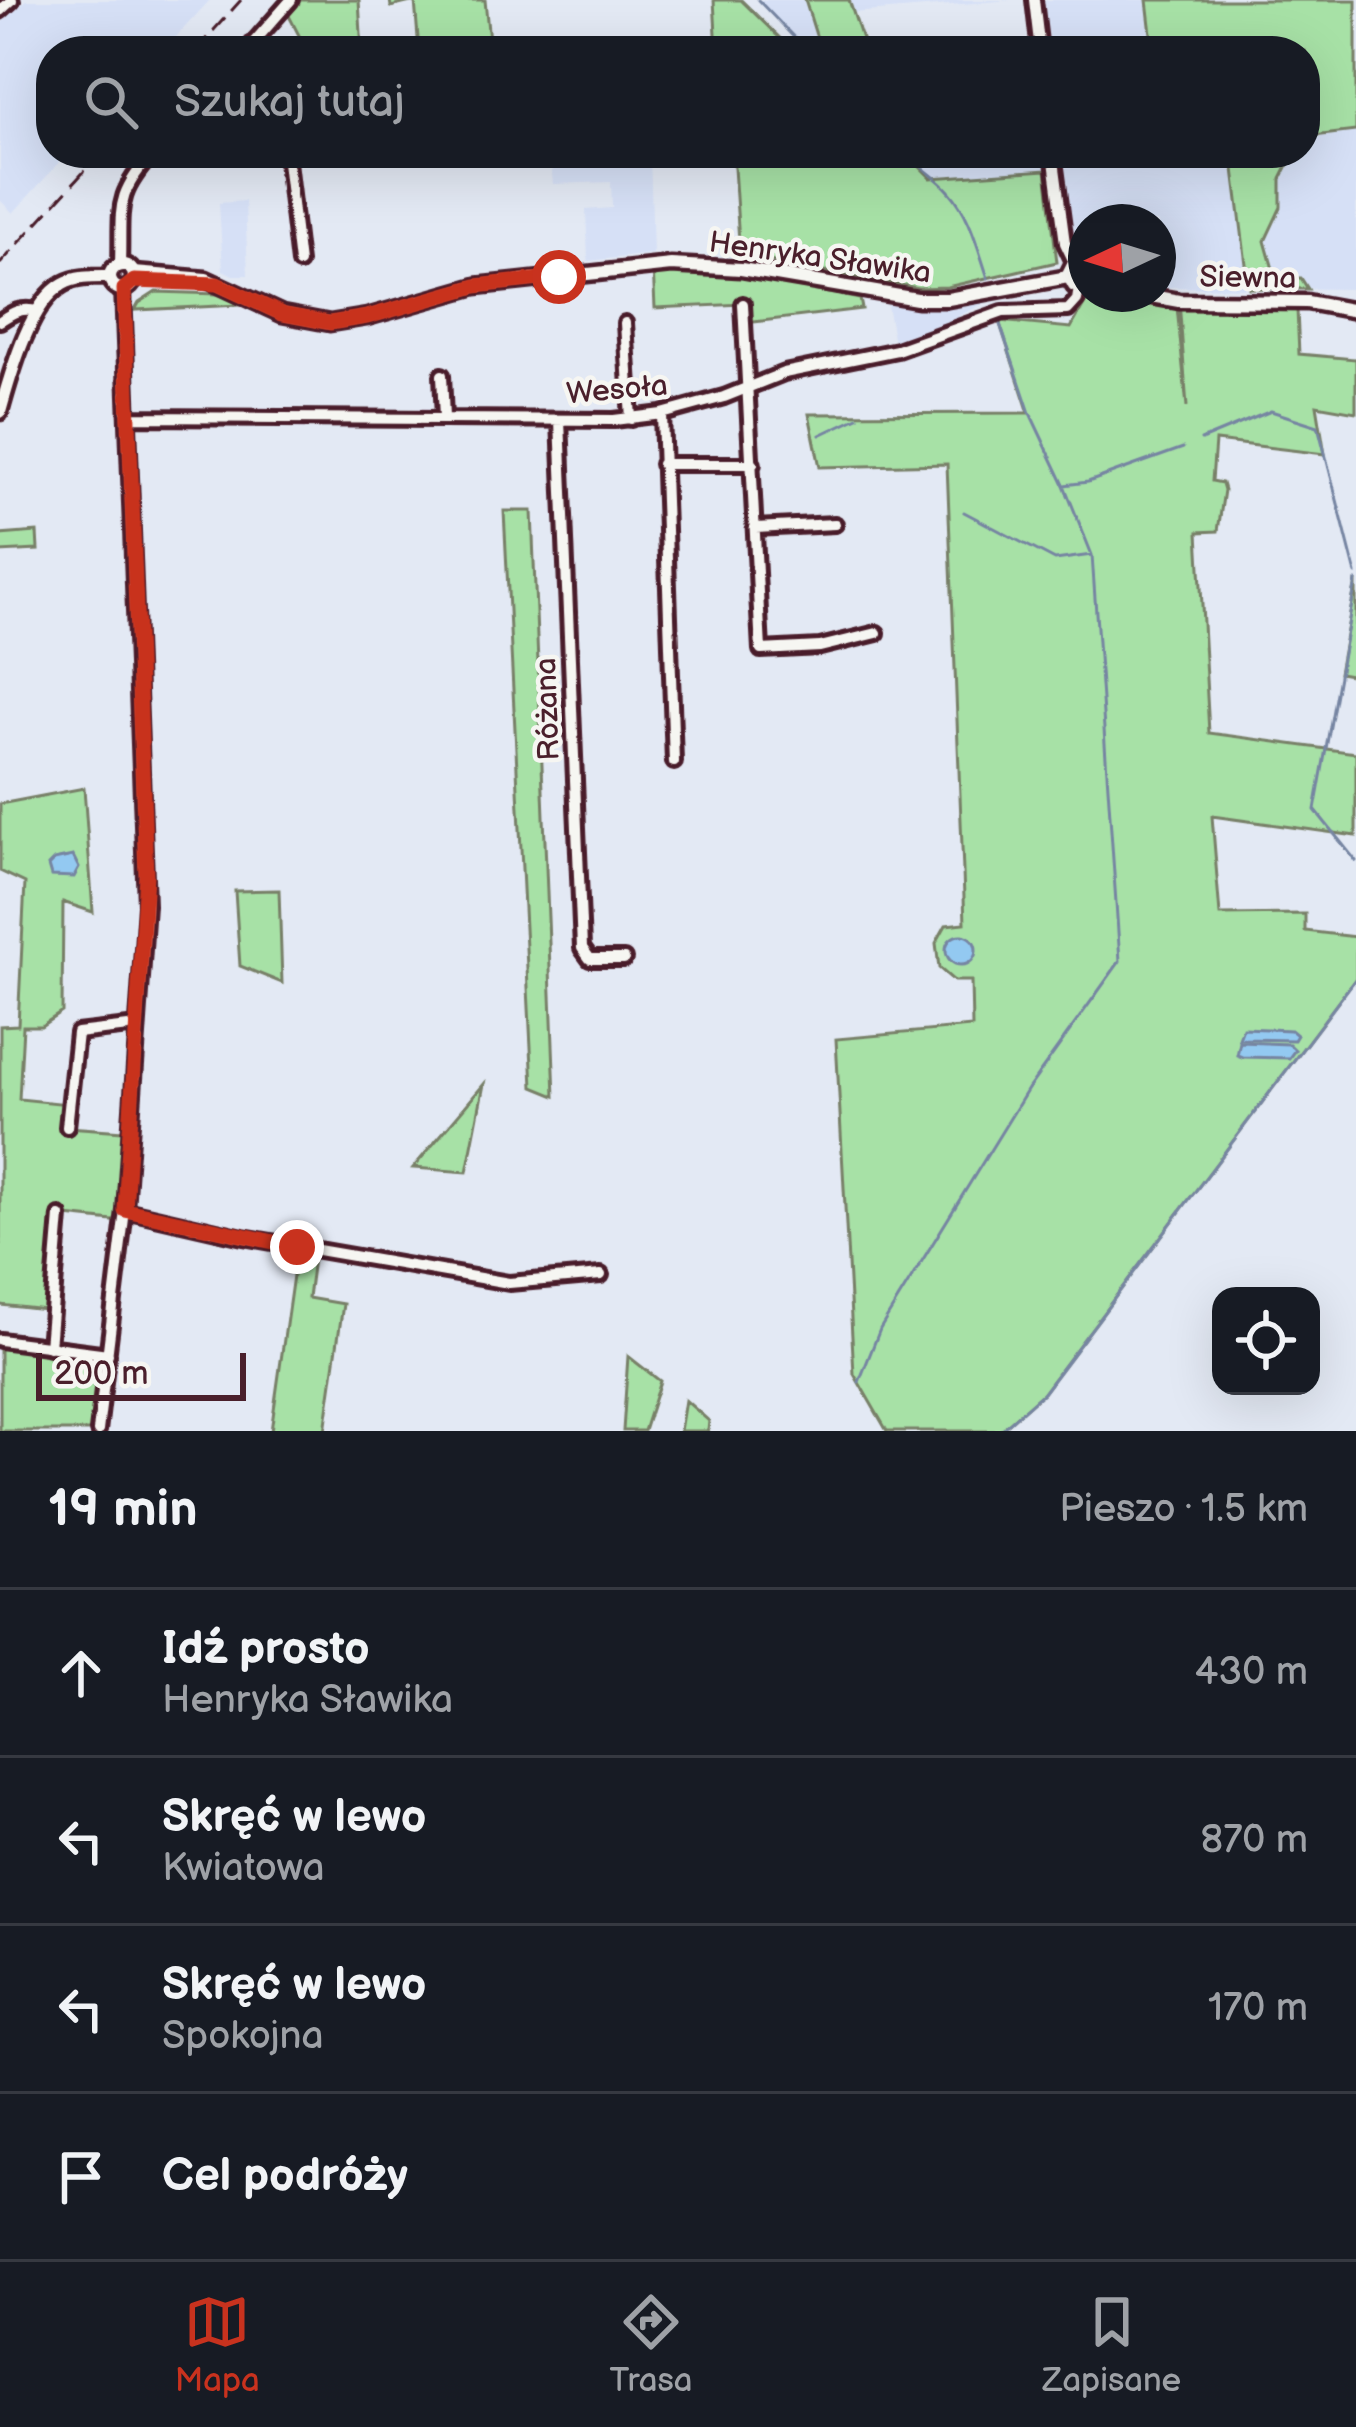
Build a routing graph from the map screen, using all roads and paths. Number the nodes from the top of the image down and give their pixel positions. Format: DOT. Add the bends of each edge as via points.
graph roads {
  1 [pos="12,0"];
  2 [pos="291,0"];
  3 [pos="1034,0"];
  4 [pos="0,11"];
  5 [pos="259,36"];
  6 [pos="1038,36"];
  7 [pos="139,168"];
  8 [pos="288,168"];
  9 [pos="1055,168"];
  10 [pos="1068,250"];
  11 [pos="299,263"];
  12 [pos="120,265"];
  13 [pos="1068,270"];
  14 [pos="110,277"];
  15 [pos="130,281"];
  16 [pos="1176,300"];
  17 [pos="743,304"];
  18 [pos="1068,310"];
  19 [pos="38,311"];
  20 [pos="1356,311"];
  21 [pos="0,321"];
  22 [pos="625,322"];
  23 [pos="442,375"];
  24 [pos="749,387"];
  25 [pos="0,412"];
  26 [pos="662,414"];
  27 [pos="129,417"];
  28 [pos="444,418"];
  29 [pos="631,419"];
  30 [pos="560,420"];
  31 [pos="662,464"];
  32 [pos="753,464"];
  33 [pos="835,524"];
  34 [pos="755,528"];
  35 [pos="877,633"];
  36 [pos="674,762"];
  37 [pos="624,959"];
  38 [pos="136,1026"];
  39 [pos="67,1127"];
  40 [pos="125,1210"];
  41 [pos="60,1216"];
  42 [pos="601,1275"];
  43 [pos="0,1340"];
  44 [pos="49,1347"];
  45 [pos="108,1354"];
  46 [pos="98,1431"];
  1 -- 4 [label="street"];
  2 -- 5 [label="street"];
  3 -- 6 [label="street"];
  7 -- 12 [label="street" via="123,194"];
  8 -- 11 [label="street"];
  9 -- 10 [label="street"];
  12 -- 14 [label="main road"];
  12 -- 15 [label="main road"];
  13 -- 15 [label="main road, Henryka Sławika" via="916,299 741,268 670,265 476,286 330,323 282,314 198,277"];
  14 -- 15 [label="main road" via="115,286"];
  14 -- 19 [label="main road" via="61,284"];
  15 -- 27 [label="street"];
  16 -- 20 [label="main road, Siewna" via="1307,302"];
  17 -- 24 [label="street"];
  18 -- 24 [label="street, Wesoła" via="1003,312 897,350"];
  19 -- 21 [label="street"];
  19 -- 25 [label="main road"];
  22 -- 29 [label="street"];
  23 -- 28 [label="street"];
  24 -- 26 [label="street, Wesoła"];
  24 -- 32 [label="street"];
  26 -- 29 [label="street, Wesoła"];
  26 -- 31 [label="street"];
  27 -- 28 [label="street, Wesoła"];
  27 -- 38 [label="street" via="146,875"];
  28 -- 30 [label="street, Wesoła"];
  29 -- 30 [label="street, Wesoła"];
  30 -- 37 [label="street, Różana" via="583,948 590,959"];
  31 -- 32 [label="street"];
  31 -- 36 [label="street"];
  32 -- 34 [label="street"];
  33 -- 34 [label="street"];
  34 -- 35 [label="street" via="760,650"];
  38 -- 39 [label="street" via="76,1033"];
  38 -- 40 [label="street"];
  40 -- 42 [label="street" via="509,1283"];
  40 -- 45 [label="street"];
  41 -- 44 [label="street"];
  43 -- 44 [label="street"];
  44 -- 45 [label="street"];
  45 -- 46 [label="street"];
}
